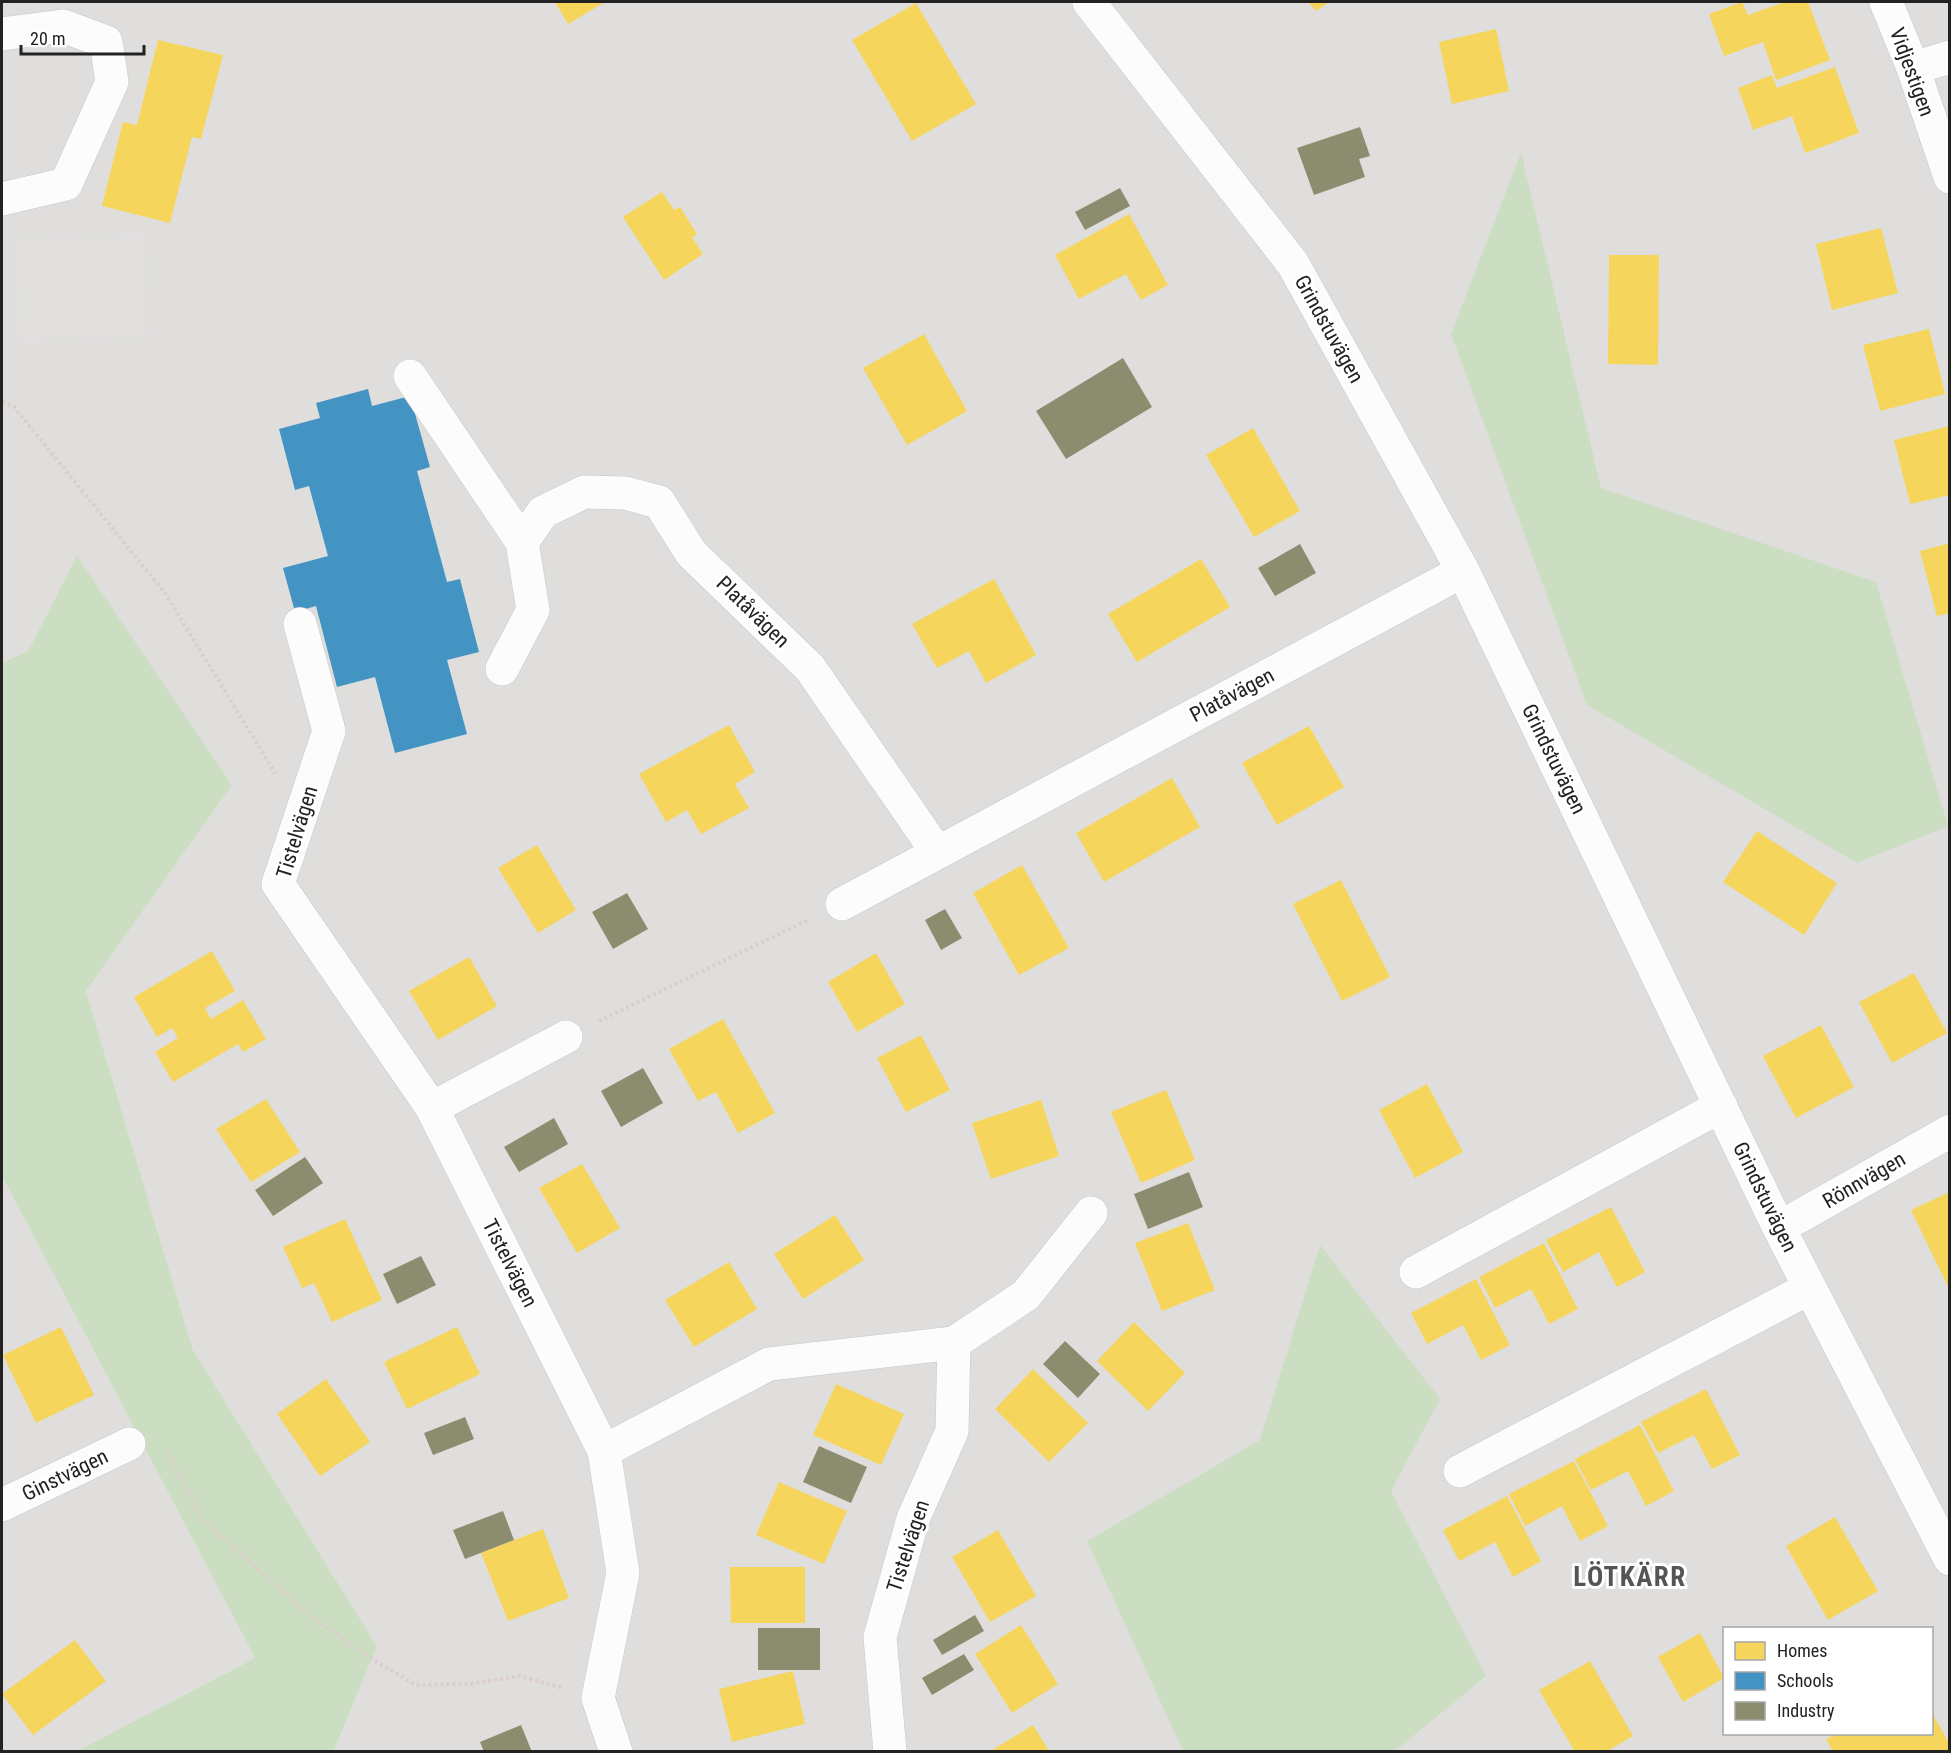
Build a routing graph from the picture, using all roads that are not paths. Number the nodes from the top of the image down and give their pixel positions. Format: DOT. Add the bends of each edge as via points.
graph roads {
  1 [pos="1089,2"];
  2 [pos="1886,2"];
  3 [pos="2,34"];
  4 [pos="1950,57"];
  5 [pos="1913,69"];
  6 [pos="1950,177"];
  7 [pos="2,199"];
  8 [pos="410,376"];
  9 [pos="522,542"];
  10 [pos="1463,571"];
  11 [pos="300,624"];
  12 [pos="502,669"];
  13 [pos="938,852"];
  14 [pos="842,904"];
  15 [pos="566,1037"];
  16 [pos="1720,1106"];
  17 [pos="432,1108"];
  18 [pos="1950,1131"];
  19 [pos="1092,1213"];
  20 [pos="1779,1228"];
  21 [pos="1416,1272"];
  22 [pos="1810,1288"];
  23 [pos="954,1343"];
  24 [pos="145,1443"];
  25 [pos="604,1450"];
  26 [pos="1460,1471"];
  27 [pos="2,1505"];
  28 [pos="1950,1559"];
  29 [pos="616,1752"];
  30 [pos="890,1752"];
  1 -- 10 [label="street, Grindstuvägen" via="1293,264"];
  2 -- 5 [label="street, Vidjestigen"];
  3 -- 7 [label="street" via="63,26 106,42 112,82 66,184"];
  4 -- 5 [label="street"];
  5 -- 6 [label="street, Vidjestigen"];
  8 -- 9 [label="street"];
  9 -- 12 [label="street" via="533,610"];
  9 -- 13 [label="street, Platåvägen" via="543,512 584,492 625,493 659,502 691,553 810,668"];
  10 -- 13 [label="street, Platåvägen"];
  10 -- 16 [label="street, Grindstuvägen"];
  11 -- 17 [label="street, Tistelvägen" via="329,731 278,884"];
  13 -- 14 [label="street, Platåvägen"];
  15 -- 17 [label="street"];
  16 -- 20 [label="street, Grindstuvägen"];
  16 -- 21 [label="street"];
  17 -- 25 [label="street, Tistelvägen"];
  18 -- 20 [label="street, Rönnvägen"];
  19 -- 23 [label="street" via="1026,1295"];
  20 -- 22 [label="street, Grindstuvägen"];
  22 -- 26 [label="street"];
  22 -- 28 [label="street, Grindstuvägen"];
  23 -- 25 [label="street" via="769,1364"];
  23 -- 30 [label="street, Tistelvägen" via="952,1431 914,1519 880,1637"];
  24 -- 27 [label="street, Ginstvägen"];
  25 -- 29 [label="street, Tistelvägen" via="623,1573 598,1698"];
}
